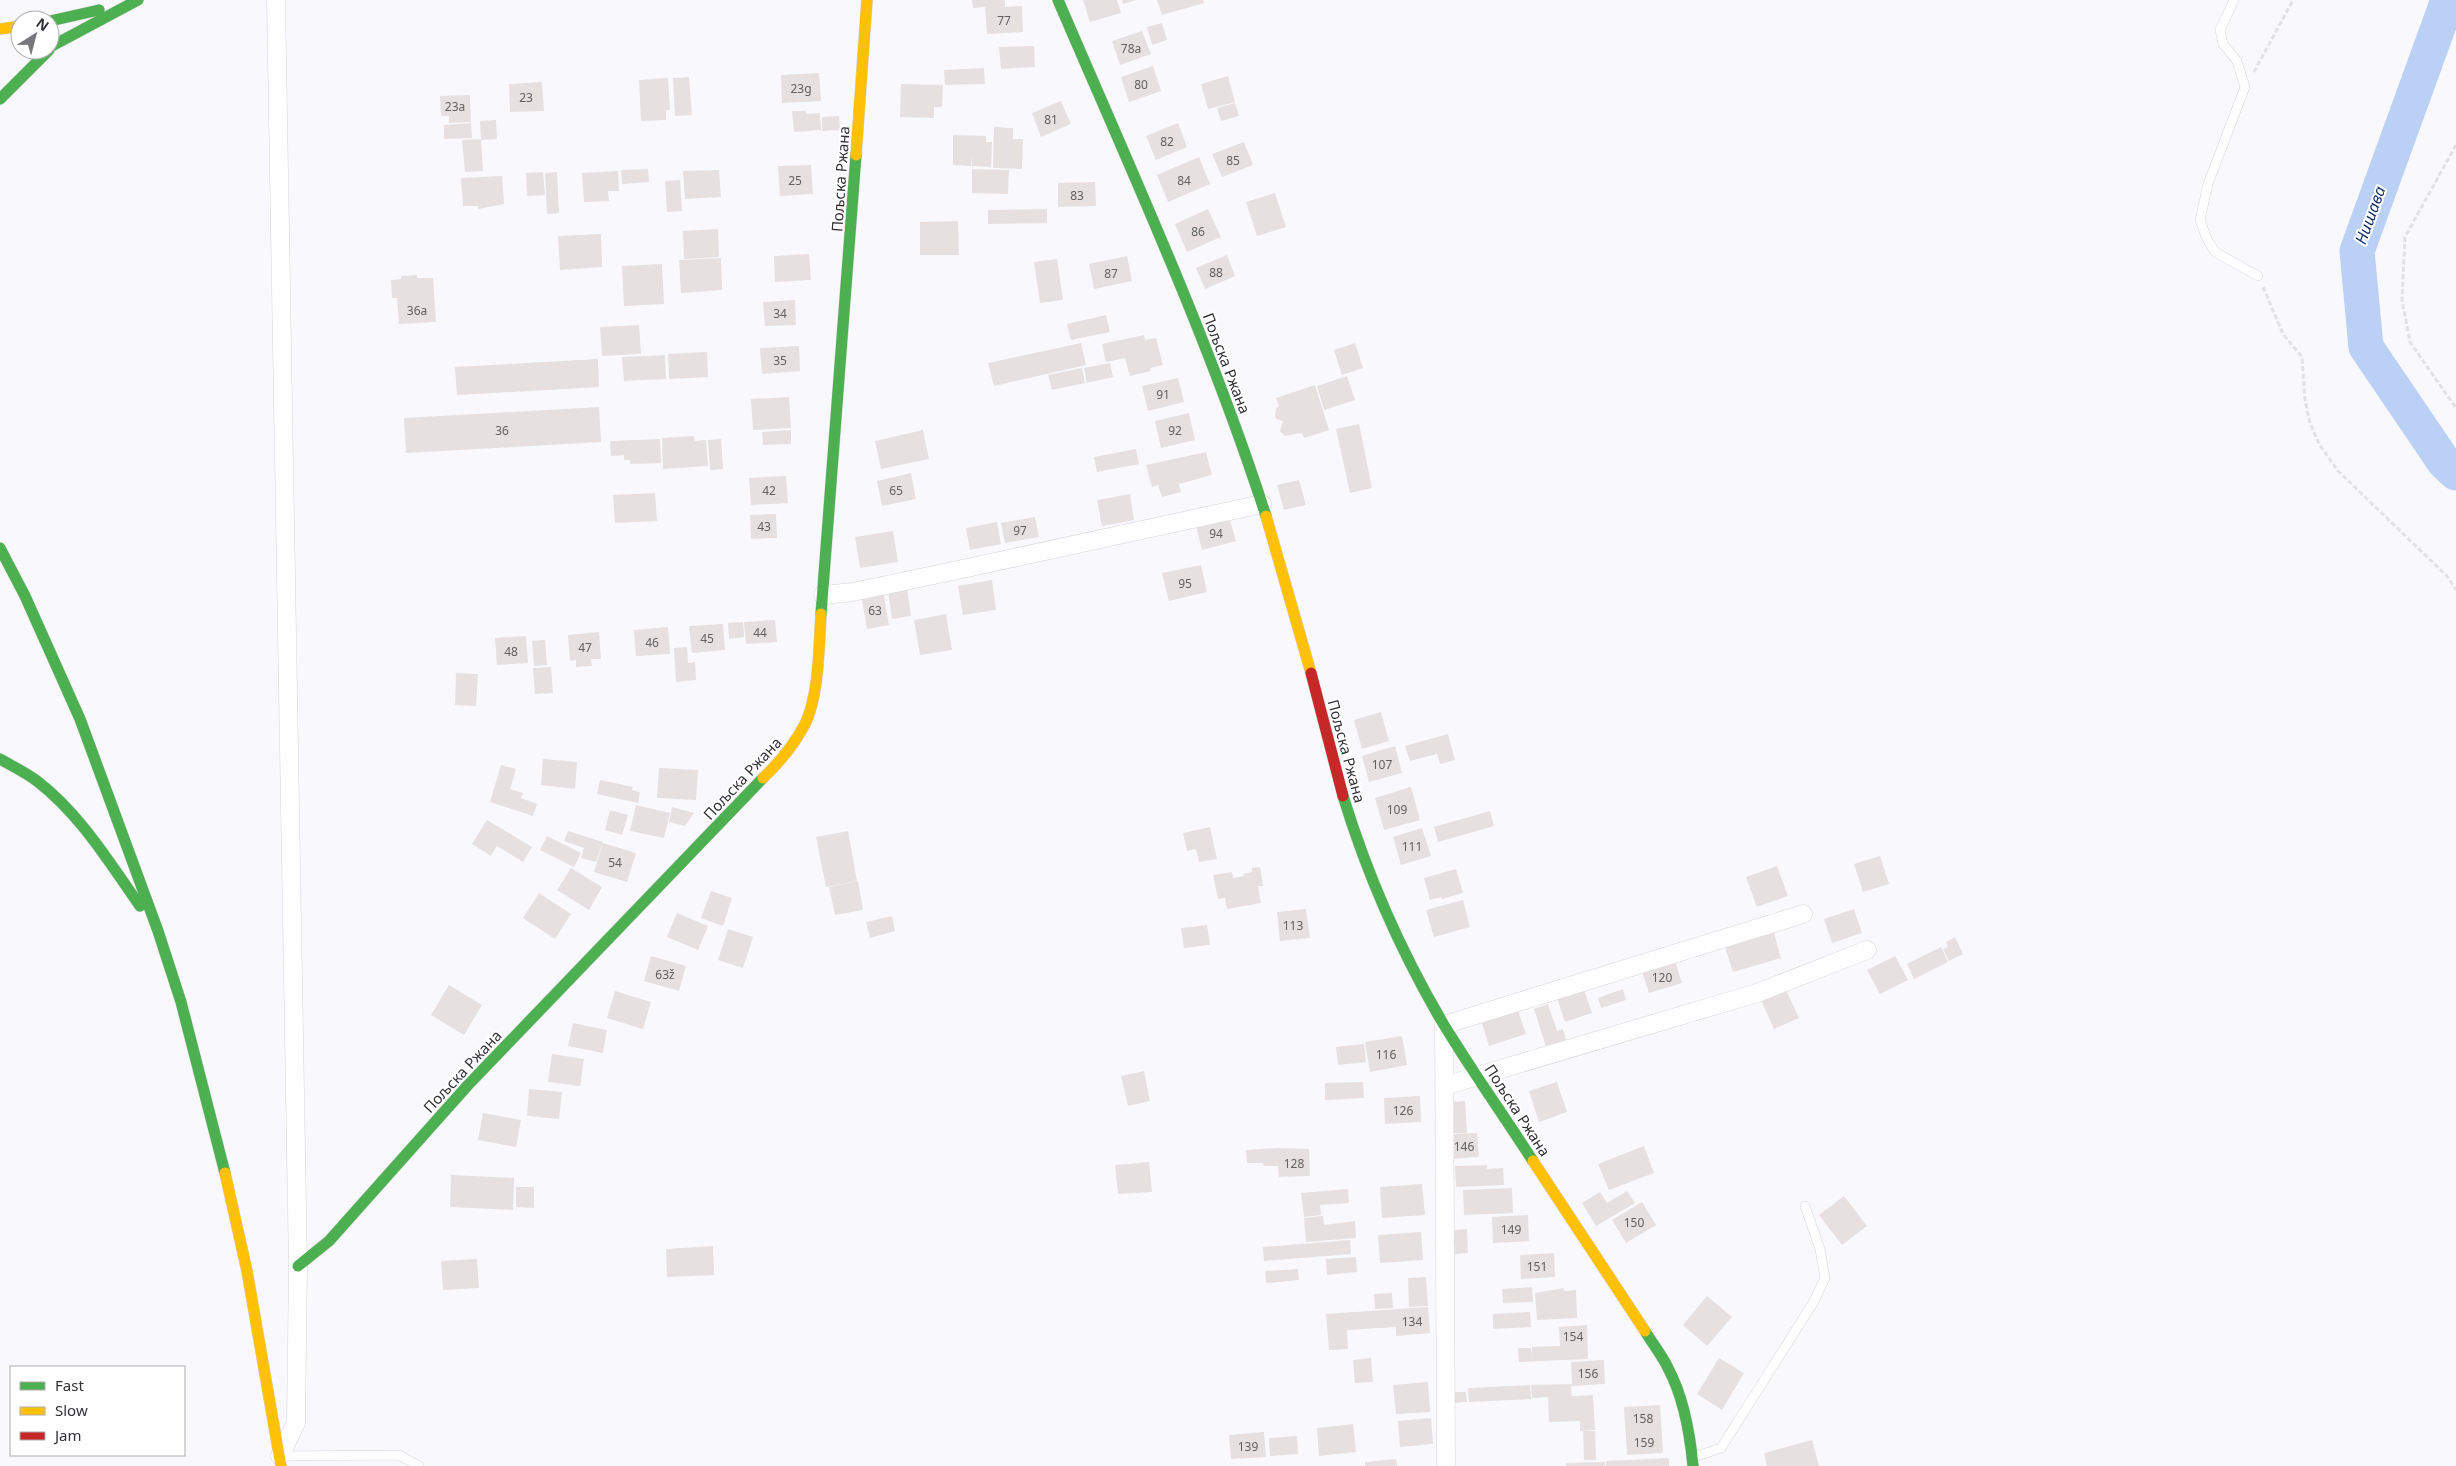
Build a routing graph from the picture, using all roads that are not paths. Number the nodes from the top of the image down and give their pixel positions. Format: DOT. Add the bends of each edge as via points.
graph roads {
  1 [pos="137,0"];
  2 [pos="276,0"];
  3 [pos="866,0"];
  4 [pos="1058,0"];
  5 [pos="2234,0"];
  6 [pos="60,19"];
  7 [pos="60,43"];
  8 [pos="26,60"];
  9 [pos="39,60"];
  10 [pos="15,66"];
  11 [pos="0,99"];
  12 [pos="2258,276"];
  13 [pos="1262,504"];
  14 [pos="0,548"];
  15 [pos="823,595"];
  16 [pos="0,759"];
  17 [pos="1803,914"];
  18 [pos="158,931"];
  19 [pos="1867,950"];
  20 [pos="1444,1025"];
  21 [pos="1478,1077"];
  22 [pos="1444,1086"];
  23 [pos="1805,1206"];
  24 [pos="298,1266"];
  25 [pos="280,1461"];
  26 [pos="1693,1462"];
  27 [pos="419,1466"];
  28 [pos="1446,1466"];
  1 -- 6 [label="street"];
  1 -- 7 [label="street"];
  2 -- 24 [label="street"];
  3 -- 15 [label="street, Пољска Ржана"];
  4 -- 13 [label="street, Пољска Ржана" via="1203,339"];
  5 -- 12 [label="lane" via="2220,30 2223,44 2237,61 2245,87 2208,184 2200,220 2215,252"];
  8 -- 10 [label="street"];
  9 -- 11 [label="street"];
  13 -- 15 [label="street" via="853,592"];
  13 -- 20 [label="street, Пољска Ржана" via="1349,815 1398,938"];
  14 -- 18 [label="street" via="80,719"];
  15 -- 24 [label="street, Пољска Ржана" via="813,701 806,722 785,756 468,1085 328,1241"];
  16 -- 18 [label="street" via="36,781 67,808"];
  17 -- 20 [label="street"];
  18 -- 25 [label="street" via="196,1052 226,1175 247,1271"];
  19 -- 21 [label="street" via="1757,993"];
  20 -- 21 [label="street, Пољска Ржана"];
  20 -- 22 [label="street"];
  21 -- 22 [label="street"];
  21 -- 26 [label="street, Пољска Ржана" via="1668,1368 1683,1404"];
  22 -- 28 [label="street"];
  23 -- 26 [label="lane" via="1820,1249 1825,1278 1813,1303 1721,1448"];
  24 -- 25 [label="street" via="296,1423"];
  25 -- 27 [label="lane" via="398,1455"];
}
